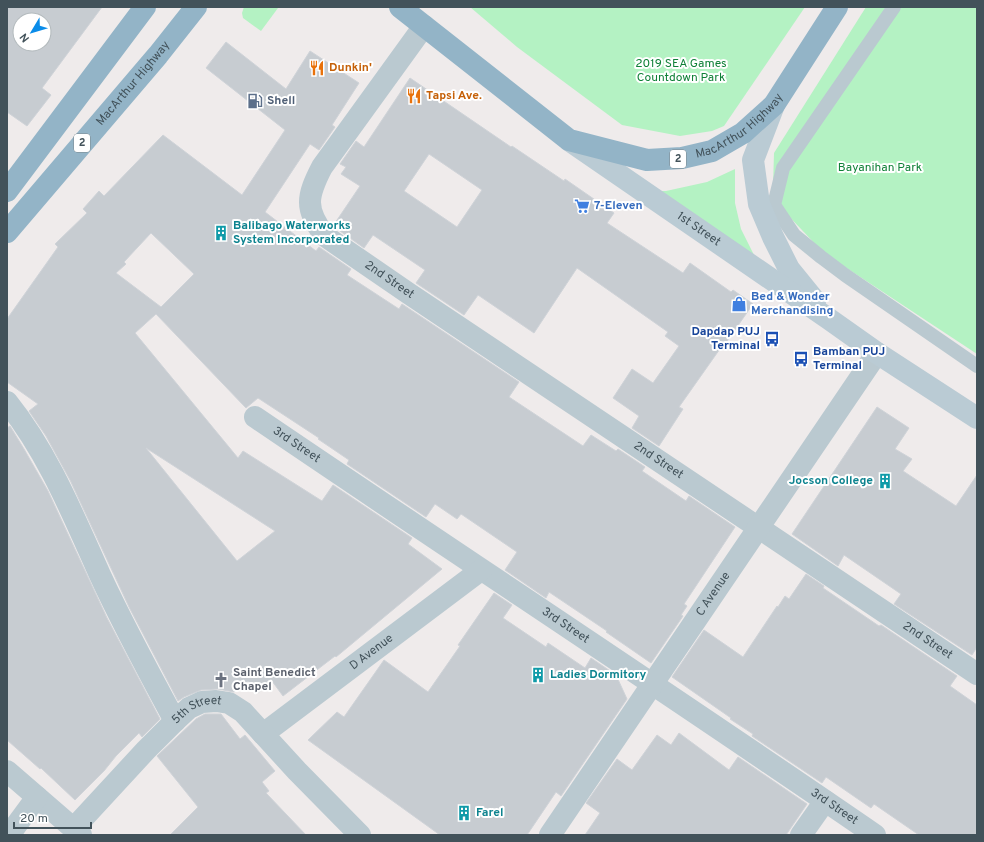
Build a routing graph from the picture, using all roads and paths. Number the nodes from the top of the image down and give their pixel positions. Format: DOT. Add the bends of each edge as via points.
graph roads {
  1 [pos="145,7"];
  2 [pos="196,7"];
  3 [pos="400,7"];
  4 [pos="837,7"];
  5 [pos="894,7"];
  6 [pos="424,26"];
  7 [pos="774,105"];
  8 [pos="569,140"];
  9 [pos="7,191"];
  10 [pos="7,232"];
  11 [pos="829,319"];
  12 [pos="877,354"];
  13 [pos="977,366"];
  14 [pos="7,402"];
  15 [pos="255,417"];
  16 [pos="977,418"];
  17 [pos="759,529"];
  18 [pos="481,570"];
  19 [pos="977,674"];
  20 [pos="652,683"];
  21 [pos="175,721"];
  22 [pos="263,734"];
  23 [pos="7,771"];
  24 [pos="37,797"];
  25 [pos="825,801"];
  26 [pos="78,831"];
  27 [pos="9,835"];
  28 [pos="360,835"];
  29 [pos="550,835"];
  30 [pos="801,835"];
  31 [pos="875,835"];
  1 -- 9 [label="highway"];
  2 -- 10 [label="highway, MacArthur Highway / 2"];
  3 -- 6 [label="highway, MacArthur Highway / 2"];
  4 -- 7 [label="highway, MacArthur Highway / 2"];
  5 -- 13 [label="lane" via="782,168 774,205 794,235 820,257"];
  6 -- 8 [label="highway, MacArthur Highway / 2"];
  6 -- 17 [label="street, 2nd Street" via="322,167 314,182 310,200 311,213 316,224 325,236 408,294"];
  7 -- 8 [label="highway, MacArthur Highway / 2" via="743,133 712,151 682,158 647,160"];
  7 -- 11 [label="main road, 1st Street" via="753,160 759,204 789,269"];
  8 -- 11 [label="main road, 1st Street"];
  11 -- 12 [label="main road, 1st Street"];
  12 -- 16 [label="main road, 1st Street"];
  12 -- 17 [label="street, C Avenue"];
  14 -- 21 [label="street" via="36,442 115,607"];
  15 -- 18 [label="street, 3rd Street"];
  17 -- 19 [label="street, 2nd Street"];
  17 -- 20 [label="street, C Avenue"];
  18 -- 20 [label="street, 3rd Street"];
  18 -- 22 [label="street, D Avenue"];
  20 -- 25 [label="street, 3rd Street"];
  20 -- 29 [label="street, C Avenue"];
  21 -- 22 [label="street, 5th Street" via="189,708 202,702 216,701 229,703 243,712"];
  21 -- 26 [label="street, 5th Street" via="146,750"];
  22 -- 28 [label="street, 5th Street"];
  23 -- 24 [label="street"];
  24 -- 26 [label="street"];
  24 -- 27 [label="street"];
  25 -- 30 [label="street"];
  25 -- 31 [label="street, 3rd Street"];
}
